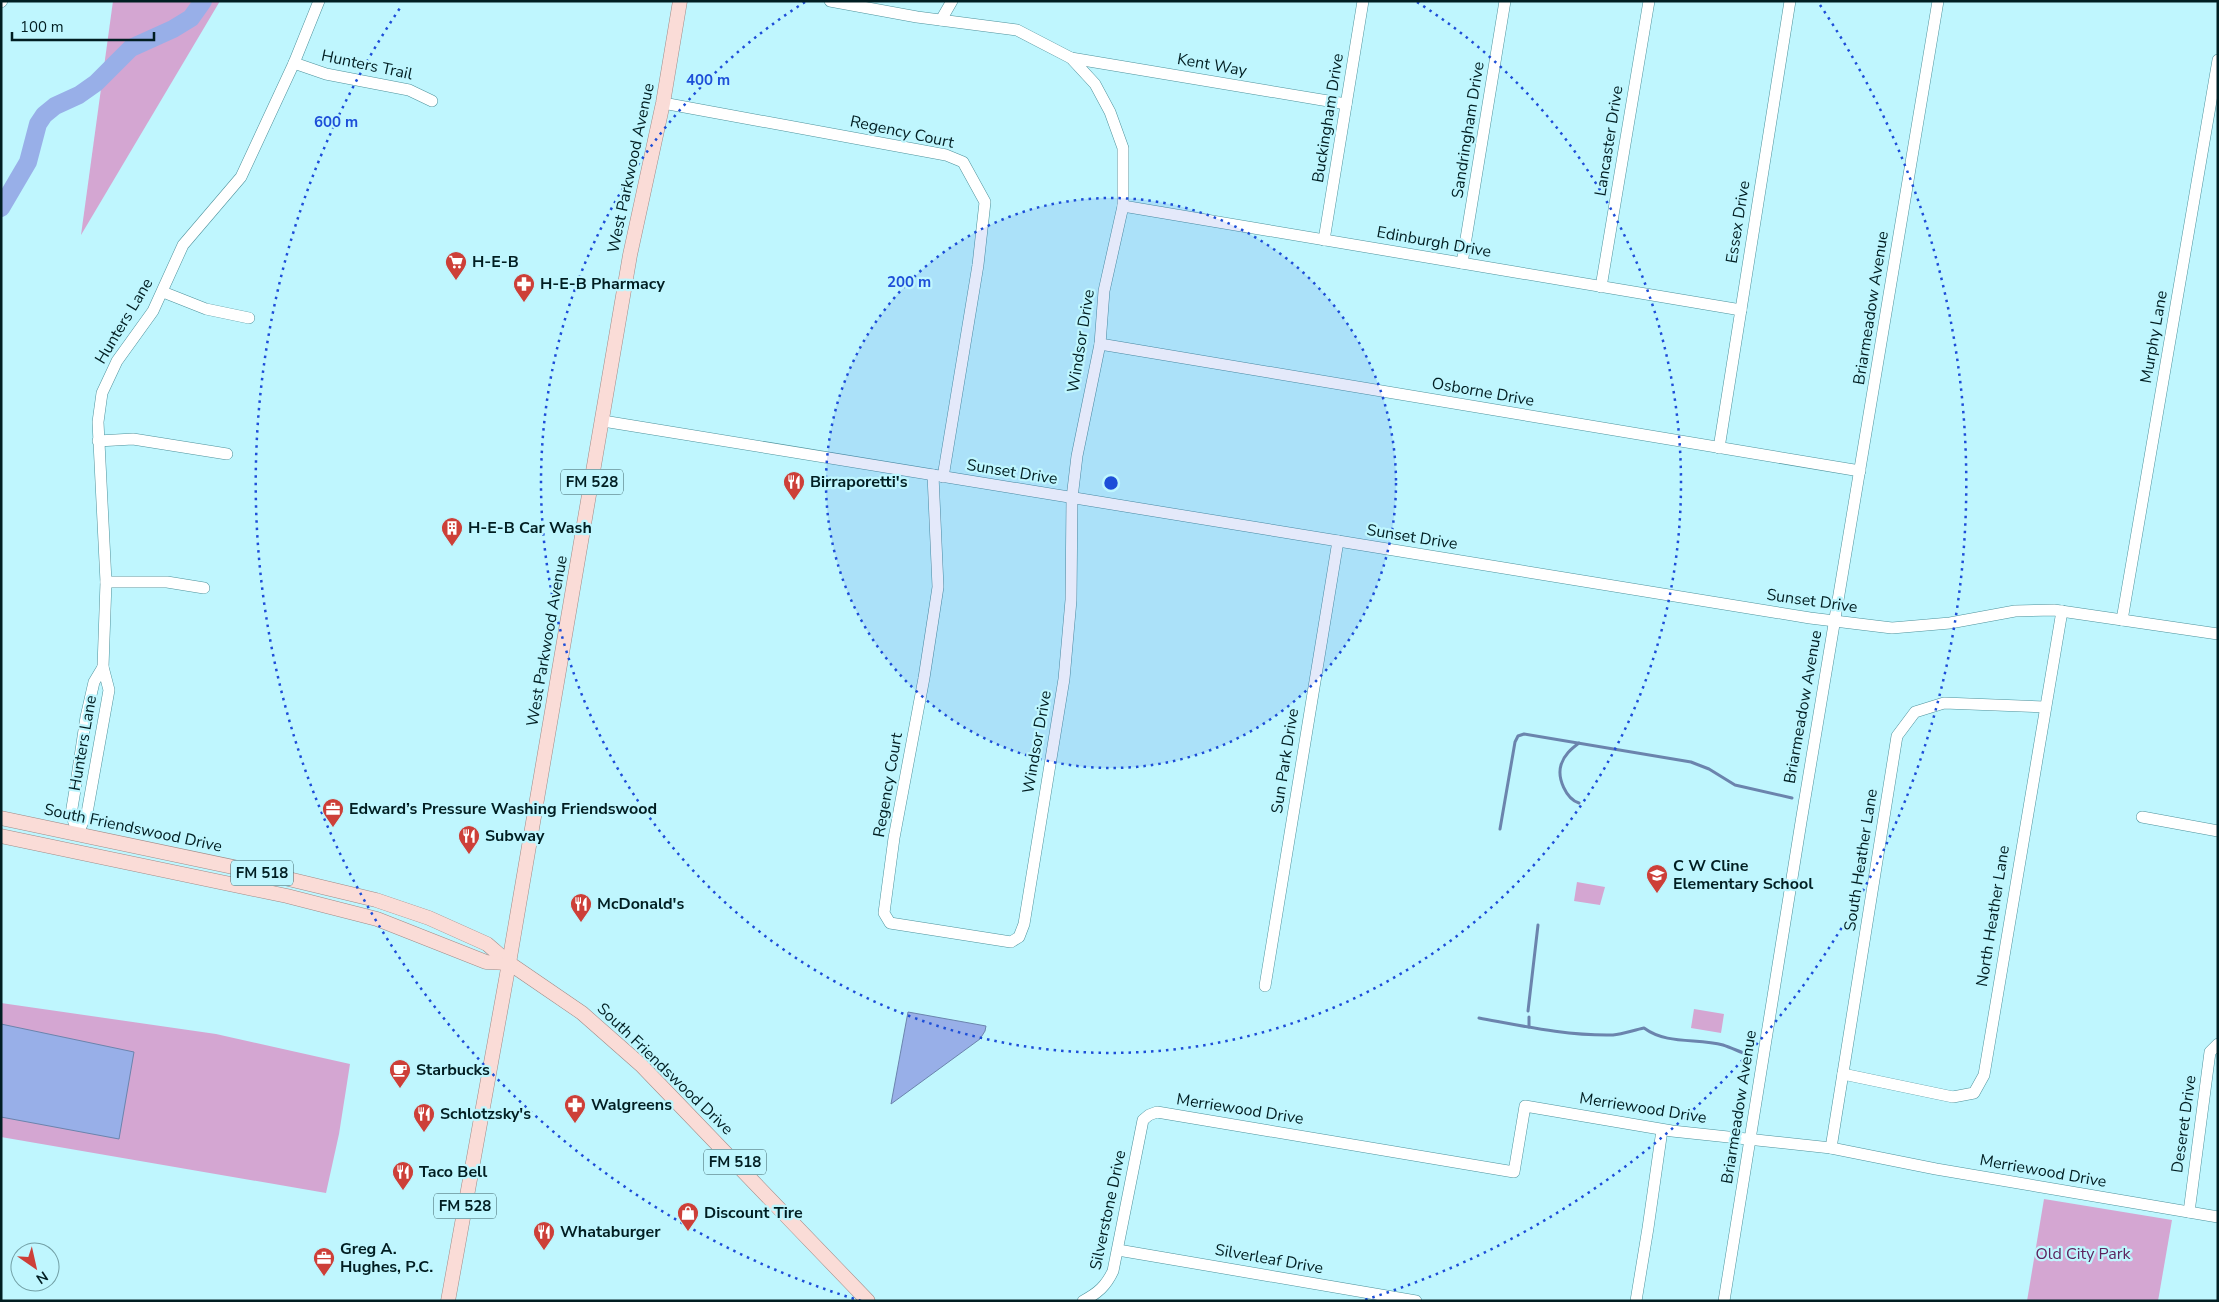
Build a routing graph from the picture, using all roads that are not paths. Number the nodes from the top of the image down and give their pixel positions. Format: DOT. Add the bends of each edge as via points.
graph roads {
  1 [pos="319,1"];
  2 [pos="680,1"];
  3 [pos="830,1"];
  4 [pos="952,1"];
  5 [pos="1363,1"];
  6 [pos="1505,1"];
  7 [pos="1649,1"];
  8 [pos="1790,1"];
  9 [pos="1938,1"];
  10 [pos="941,20"];
  11 [pos="1071,58"];
  12 [pos="2218,60"];
  13 [pos="294,63"];
  14 [pos="432,100"];
  15 [pos="663,103"];
  16 [pos="1346,104"];
  17 [pos="1123,206"];
  18 [pos="1324,240"];
  19 [pos="1462,263"];
  20 [pos="1601,287"];
  21 [pos="163,292"];
  22 [pos="1741,310"];
  23 [pos="249,318"];
  24 [pos="1100,344"];
  25 [pos="603,421"];
  26 [pos="98,441"];
  27 [pos="1719,448"];
  28 [pos="227,454"];
  29 [pos="1860,472"];
  30 [pos="938,476"];
  31 [pos="1072,498"];
  32 [pos="1338,541"];
  33 [pos="106,582"];
  34 [pos="204,588"];
  35 [pos="2062,611"];
  36 [pos="2122,620"];
  37 [pos="1834,621"];
  38 [pos="2218,634"];
  39 [pos="103,667"];
  40 [pos="2044,707"];
  41 [pos="2142,817"];
  42 [pos="1,818"];
  43 [pos="2218,832"];
  44 [pos="78,833"];
  45 [pos="1,836"];
  46 [pos="1029,892"];
  47 [pos="509,963"];
  48 [pos="1265,986"];
  49 [pos="2218,1044"];
  50 [pos="1843,1074"];
  51 [pos="1149,1115"];
  52 [pos="1662,1130"];
  53 [pos="1750,1140"];
  54 [pos="1831,1148"];
  55 [pos="2189,1212"];
  56 [pos="2218,1217"];
  57 [pos="1118,1250"];
  58 [pos="448,1301"];
  59 [pos="868,1301"];
  60 [pos="1083,1301"];
  61 [pos="1416,1301"];
  62 [pos="1636,1301"];
  63 [pos="1724,1301"];
  1 -- 13 [label="street, Hunters Lane"];
  2 -- 15 [label="main road, West Parkwood Avenue / FM 528"];
  3 -- 10 [label="street, Windsor Drive"];
  4 -- 10 [label="street"];
  5 -- 16 [label="street, Buckingham Drive"];
  6 -- 19 [label="street, Sandringham Drive"];
  7 -- 20 [label="street, Lancaster Drive"];
  8 -- 22 [label="street, Essex Drive"];
  9 -- 29 [label="street, Briarmeadow Avenue"];
  10 -- 11 [label="street, Windsor Drive" via="1017,30"];
  11 -- 16 [label="street, Kent Way"];
  11 -- 17 [label="street, Windsor Drive" via="1095,84 1110,112 1122,148"];
  12 -- 36 [label="street, Murphy Lane"];
  13 -- 14 [label="street, Hunters Trail" via="326,74 409,90"];
  13 -- 21 [label="street, Hunters Lane" via="241,177 183,245"];
  15 -- 25 [label="main road, West Parkwood Avenue / FM 528" via="630,255"];
  15 -- 30 [label="street, Regency Court" via="946,154 963,162 985,202 978,266"];
  16 -- 18 [label="street, Buckingham Drive"];
  17 -- 18 [label="street, Edinburgh Drive"];
  17 -- 24 [label="street, Windsor Drive" via="1104,291"];
  18 -- 19 [label="street, Edinburgh Drive"];
  19 -- 20 [label="street, Edinburgh Drive"];
  20 -- 22 [label="street, Edinburgh Drive"];
  21 -- 23 [label="street" via="206,309"];
  21 -- 26 [label="street, Hunters Lane" via="108,378 99,409"];
  22 -- 27 [label="street, Essex Drive"];
  24 -- 27 [label="street, Osborne Drive"];
  24 -- 31 [label="street, Windsor Drive" via="1077,456"];
  25 -- 30 [label="street, Sunset Drive"];
  25 -- 47 [label="main road, West Parkwood Avenue / FM 528"];
  26 -- 28 [label="street" via="133,439"];
  26 -- 33 [label="street, Hunters Lane"];
  27 -- 29 [label="street, Osborne Drive"];
  29 -- 37 [label="street, Briarmeadow Avenue"];
  30 -- 31 [label="street, Sunset Drive"];
  30 -- 46 [label="street, Regency Court" via="938,587 884,913 890,923 1011,942 1019,937 1024,924"];
  31 -- 32 [label="street, Sunset Drive"];
  31 -- 46 [label="street, Windsor Drive" via="1071,600 1064,679"];
  32 -- 37 [label="street, Sunset Drive"];
  32 -- 48 [label="street, Sun Park Drive"];
  33 -- 34 [label="street" via="167,582"];
  33 -- 39 [label="street, Hunters Lane"];
  35 -- 36 [label="street, Sunset Drive"];
  35 -- 37 [label="street, Sunset Drive" via="2014,611 1950,623 1892,628"];
  35 -- 40 [label="street, North Heather Lane"];
  36 -- 38 [label="street, Sunset Drive"];
  37 -- 53 [label="street, Briarmeadow Avenue"];
  39 -- 44 [label="street, Hunters Lane" via="109,690 88,813"];
  39 -- 44 [label="street, Hunters Lane" via="94,682 86,717 71,814"];
  40 -- 50 [label="street, South Heather Lane" via="1944,703 1915,712 1897,736"];
  40 -- 50 [label="street, North Heather Lane" via="1984,1075 1974,1093 1954,1097"];
  41 -- 43 [label="street"];
  42 -- 44 [label="main road, South Friendswood Drive / FM 518"];
  44 -- 47 [label="main road, South Friendswood Drive / FM 518" via="376,900 429,918 487,944"];
  45 -- 47 [label="main road, South Friendswood Drive / FM 518" via="294,898 377,919 486,962"];
  47 -- 58 [label="main road, FM 528"];
  47 -- 59 [label="main road, South Friendswood Drive / FM 518" via="582,1012 634,1059"];
  49 -- 55 [label="street, Deseret Drive" via="2210,1052"];
  50 -- 54 [label="street, South Heather Lane"];
  51 -- 52 [label="street, Merriewood Drive" via="1166,1113 1514,1172 1525,1106"];
  51 -- 57 [label="street, Silverstone Drive" via="1142,1126"];
  52 -- 53 [label="street, Merriewood Drive"];
  52 -- 62 [label="street"];
  53 -- 54 [label="street, Merriewood Drive"];
  53 -- 63 [label="street, Briarmeadow Avenue"];
  54 -- 55 [label="street, Merriewood Drive"];
  55 -- 56 [label="street, Merriewood Drive"];
  57 -- 60 [label="street, Silverstone Drive" via="1108,1283"];
  57 -- 61 [label="street, Silverleaf Drive"];
}
